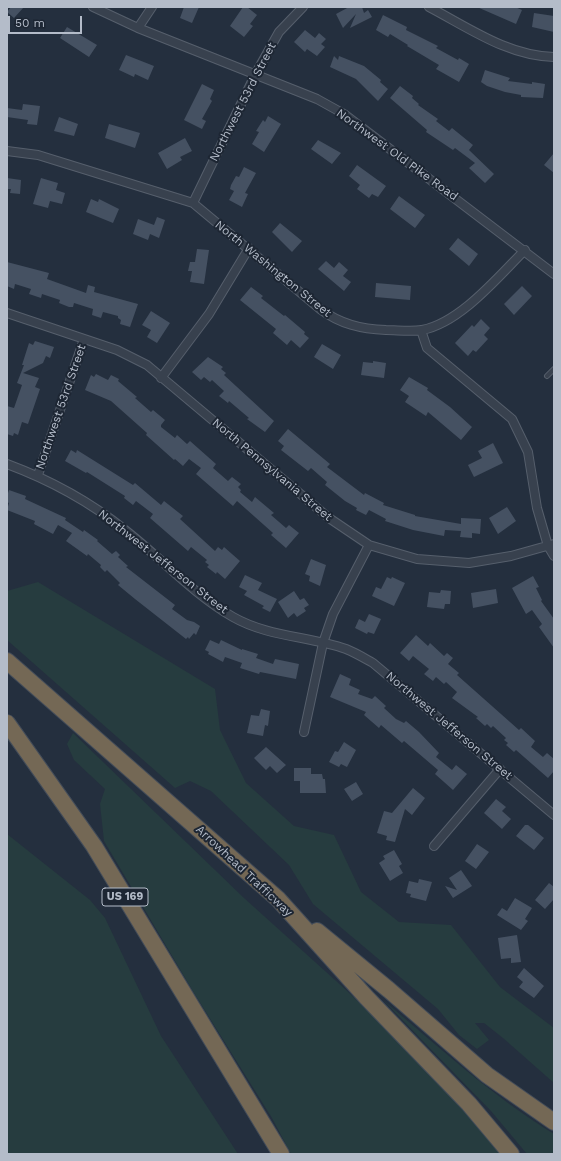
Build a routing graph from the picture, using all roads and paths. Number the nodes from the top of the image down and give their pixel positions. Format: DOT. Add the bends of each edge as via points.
graph roads {
  1 [pos="93,7"];
  2 [pos="152,7"];
  3 [pos="303,7"];
  4 [pos="429,7"];
  5 [pos="138,28"];
  6 [pos="554,57"];
  7 [pos="256,73"];
  8 [pos="7,151"];
  9 [pos="193,203"];
  10 [pos="248,248"];
  11 [pos="525,250"];
  12 [pos="554,274"];
  13 [pos="7,313"];
  14 [pos="421,330"];
  15 [pos="84,339"];
  16 [pos="554,369"];
  17 [pos="548,376"];
  18 [pos="161,378"];
  19 [pos="7,464"];
  20 [pos="38,475"];
  21 [pos="369,545"];
  22 [pos="551,545"];
  23 [pos="554,556"];
  24 [pos="323,643"];
  25 [pos="7,661"];
  26 [pos="7,723"];
  27 [pos="304,732"];
  28 [pos="500,769"];
  29 [pos="554,815"];
  30 [pos="434,846"];
  31 [pos="278,899"];
  32 [pos="255,1110"];
  33 [pos="554,1122"];
  34 [pos="269,1154"];
  35 [pos="281,1154"];
  36 [pos="511,1154"];
  1 -- 5 [label="street, Northwest Old Pike Road"];
  2 -- 5 [label="street"];
  3 -- 7 [label="street, Northwest 53rd Street" via="279,32"];
  4 -- 6 [label="street" via="497,44"];
  5 -- 7 [label="street, Northwest Old Pike Road"];
  7 -- 9 [label="street, Northwest 53rd Street"];
  7 -- 11 [label="street, Northwest Old Pike Road" via="317,99 344,114"];
  8 -- 9 [label="street, North Washington Street" via="38,155"];
  9 -- 10 [label="street, North Washington Street"];
  10 -- 14 [label="street, North Washington Street" via="336,320 348,325 373,329"];
  10 -- 18 [label="street" via="209,314"];
  11 -- 12 [label="street, Northwest Old Pike Road"];
  11 -- 14 [label="street, North Washington Street" via="463,310 442,324"];
  13 -- 15 [label="street, North Pennsylvania Street"];
  14 -- 22 [label="street" via="427,348 512,419 528,452 537,508"];
  15 -- 18 [label="street, North Pennsylvania Street" via="129,355 147,365"];
  15 -- 20 [label="street, Northwest 53rd Street"];
  16 -- 17 [label="lane"];
  18 -- 21 [label="street, North Pennsylvania Street" via="329,518"];
  19 -- 20 [label="street, Northwest Jefferson Street"];
  20 -- 24 [label="street, Northwest Jefferson Street" via="104,513 212,603 234,617 278,634"];
  21 -- 22 [label="street, North Pennsylvania Street" via="417,559 469,564"];
  21 -- 24 [label="street" via="333,614"];
  22 -- 23 [label="street"];
  24 -- 27 [label="street"];
  24 -- 28 [label="street, Northwest Jefferson Street" via="345,649 373,663"];
  25 -- 31 [label="highway, Arrowhead Trafficway"];
  26 -- 32 [label="highway, US 169" via="94,846"];
  28 -- 29 [label="street, Northwest Jefferson Street"];
  28 -- 30 [label="street"];
  31 -- 33 [label="highway" via="487,1075"];
  31 -- 36 [label="highway, Arrowhead Trafficway" via="366,997 469,1104"];
  32 -- 34 [label="highway" via="261,1138"];
  32 -- 35 [label="highway, US 169"];
}
